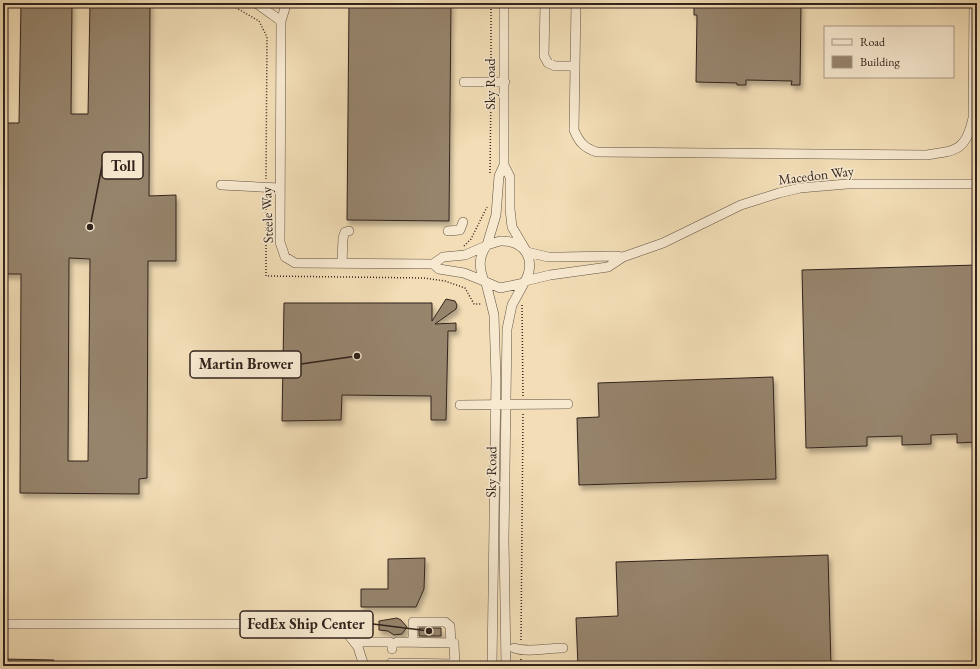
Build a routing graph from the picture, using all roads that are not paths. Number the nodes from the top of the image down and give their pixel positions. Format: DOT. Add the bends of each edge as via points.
graph roads {
  1 [pos="256,3"];
  2 [pos="285,3"];
  3 [pos="504,3"];
  4 [pos="544,3"];
  5 [pos="576,3"];
  6 [pos="974,3"];
  7 [pos="281,21"];
  8 [pos="575,66"];
  9 [pos="464,82"];
  10 [pos="505,82"];
  11 [pos="504,165"];
  12 [pos="977,184"];
  13 [pos="221,185"];
  14 [pos="280,185"];
  15 [pos="463,222"];
  16 [pos="349,231"];
  17 [pos="448,231"];
  18 [pos="487,245"];
  19 [pos="526,251"];
  20 [pos="624,257"];
  21 [pos="342,263"];
  22 [pos="433,264"];
  23 [pos="485,282"];
  24 [pos="524,282"];
  25 [pos="568,404"];
  26 [pos="460,405"];
  27 [pos="506,405"];
  28 [pos="496,406"];
  29 [pos="3,624"];
  30 [pos="354,642"];
  31 [pos="413,642"];
  32 [pos="451,643"];
  33 [pos="516,648"];
  34 [pos="563,648"];
  35 [pos="391,663"];
  36 [pos="455,665"];
  37 [pos="364,666"];
  38 [pos="492,666"];
  39 [pos="506,666"];
  1 -- 7 [label="street"];
  2 -- 7 [label="street, Steele Way"];
  3 -- 10 [label="street, Sky Road"];
  4 -- 8 [label="street" via="544,56 548,63 555,66"];
  5 -- 8 [label="street"];
  6 -- 8 [label="street" via="973,118 964,143 946,152 926,155 596,152 583,145 574,130"];
  7 -- 14 [label="street, Steele Way"];
  9 -- 10 [label="street"];
  10 -- 11 [label="street, Sky Road"];
  11 -- 18 [label="street, Sky Road" via="499,176 496,215"];
  11 -- 19 [label="street, Sky Road" via="510,177 512,227"];
  12 -- 20 [label="street, Macedon Way" via="847,184 800,188 741,205 663,244"];
  13 -- 14 [label="street" via="247,185 253,188"];
  14 -- 21 [label="street, Steele Way" via="280,242 285,257 295,263"];
  15 -- 17 [label="street" via="460,230"];
  16 -- 21 [label="street" via="345,232 343,238"];
  18 -- 19 [label="street" via="506,241"];
  18 -- 22 [label="street, Steele Way" via="464,255 443,257"];
  18 -- 23 [label="street" via="480,260 480,272"];
  19 -- 20 [label="street, Macedon Way" via="548,257"];
  19 -- 24 [label="street" via="529,267"];
  20 -- 24 [label="street, Macedon Way" via="608,267 550,275"];
  21 -- 22 [label="street, Steele Way"];
  22 -- 23 [label="street, Steele Way" via="439,269 464,273"];
  23 -- 24 [label="street" via="500,288"];
  23 -- 28 [label="street, Sky Road" via="492,304 495,329"];
  24 -- 27 [label="street, Sky Road" via="512,305 507,329"];
  25 -- 27 [label="street"];
  26 -- 28 [label="street"];
  27 -- 28 [label="street"];
  27 -- 33 [label="street, Sky Road" via="504,540"];
  28 -- 38 [label="street, Sky Road"];
  29 -- 30 [label="street" via="340,624"];
  30 -- 31 [label="street" via="390,642 392,647 396,642"];
  30 -- 37 [label="street"];
  31 -- 32 [label="street"];
  31 -- 32 [label="street" via="413,622 445,622 450,626"];
  32 -- 36 [label="street" via="455,645"];
  33 -- 34 [label="street"];
  33 -- 39 [label="street, Sky Road"];
  35 -- 36 [label="street"];
}
